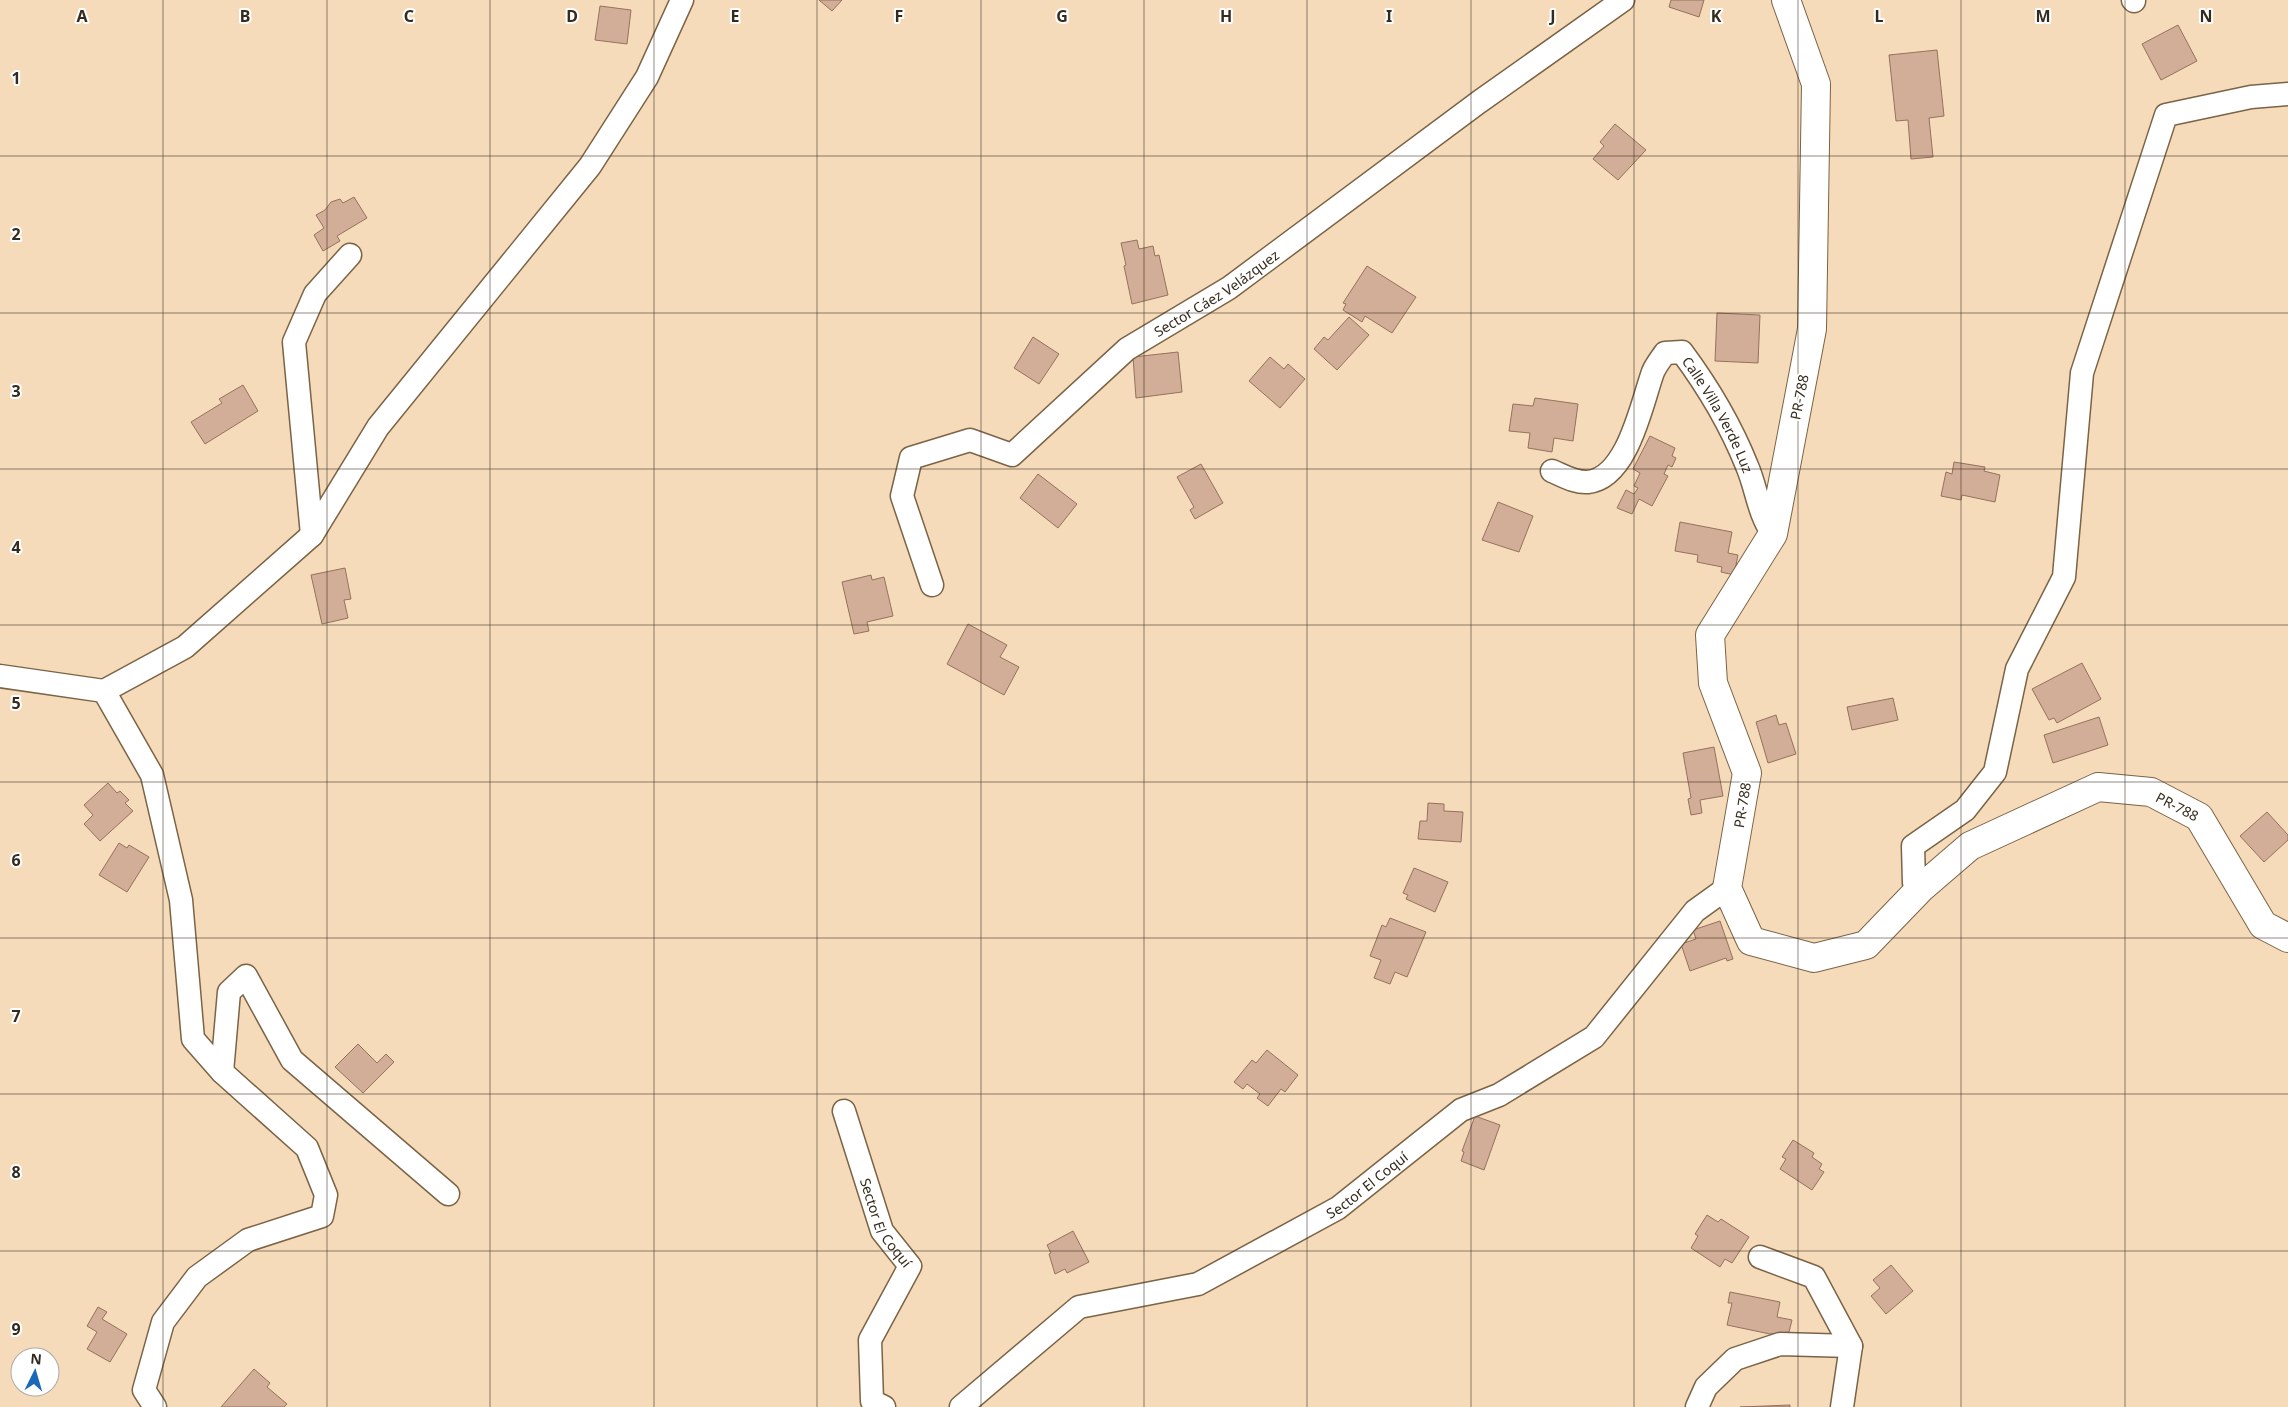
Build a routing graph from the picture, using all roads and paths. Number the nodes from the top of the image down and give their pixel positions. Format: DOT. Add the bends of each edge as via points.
graph roads {
  1 [pos="682,0"];
  2 [pos="1623,0"];
  3 [pos="1786,0"];
  4 [pos="2288,94"];
  5 [pos="350,255"];
  6 [pos="1552,471"];
  7 [pos="1773,534"];
  8 [pos="312,535"];
  9 [pos="932,585"];
  10 [pos="0,676"];
  11 [pos="104,691"];
  12 [pos="1727,888"];
  13 [pos="1920,889"];
  14 [pos="2288,938"];
  15 [pos="222,1072"];
  16 [pos="844,1111"];
  17 [pos="448,1194"];
  18 [pos="1760,1257"];
  19 [pos="1851,1346"];
  20 [pos="155,1407"];
  21 [pos="884,1407"];
  22 [pos="961,1407"];
  23 [pos="1697,1407"];
  24 [pos="1842,1407"];
  1 -- 8 [label="street" via="647,77 590,166 378,427"];
  2 -- 9 [label="street, Sector Cáez Velázquez" via="1479,102 1229,288 1127,349 1012,455 970,440 911,458 902,496"];
  3 -- 7 [label="street, PR-788 / PR-788" via="1816,84 1812,329"];
  4 -- 13 [label="street" via="2251,97 2166,114 2082,373 2064,577 2018,669 1995,772 1965,810 1913,846 1914,883"];
  5 -- 8 [label="street" via="315,294 294,342"];
  6 -- 7 [label="street, Calle Villa Verde Luz" via="1572,480 1590,482 1609,473 1634,433 1654,370 1665,352 1682,352 1724,417 1748,466 1764,521"];
  7 -- 12 [label="street, PR-788 / PR-788" via="1710,635 1713,683 1747,773"];
  8 -- 11 [label="street" via="185,647"];
  10 -- 11 [label="street"];
  11 -- 15 [label="street" via="152,775 181,900 193,1039"];
  12 -- 13 [label="street, PR-788 / PR-788" via="1751,941 1814,958 1866,945"];
  12 -- 22 [label="street, Sector El Coquí" via="1695,911 1594,1038 1499,1095 1461,1110 1338,1208 1198,1284 1079,1307"];
  13 -- 14 [label="street, PR-788 / PR-788" via="1970,846 2098,787 2151,792 2200,817 2263,925"];
  15 -- 17 [label="street" via="229,992 246,976 292,1060"];
  15 -- 20 [label="street" via="307,1148 326,1195 322,1216 248,1240 197,1277 163,1322 144,1390"];
  16 -- 21 [label="street, Sector El Coquí" via="882,1231 910,1266 870,1340 872,1401"];
  18 -- 19 [label="street" via="1814,1277"];
  19 -- 23 [label="street" via="1780,1344 1735,1359 1706,1387"];
  19 -- 24 [label="street"];
}
